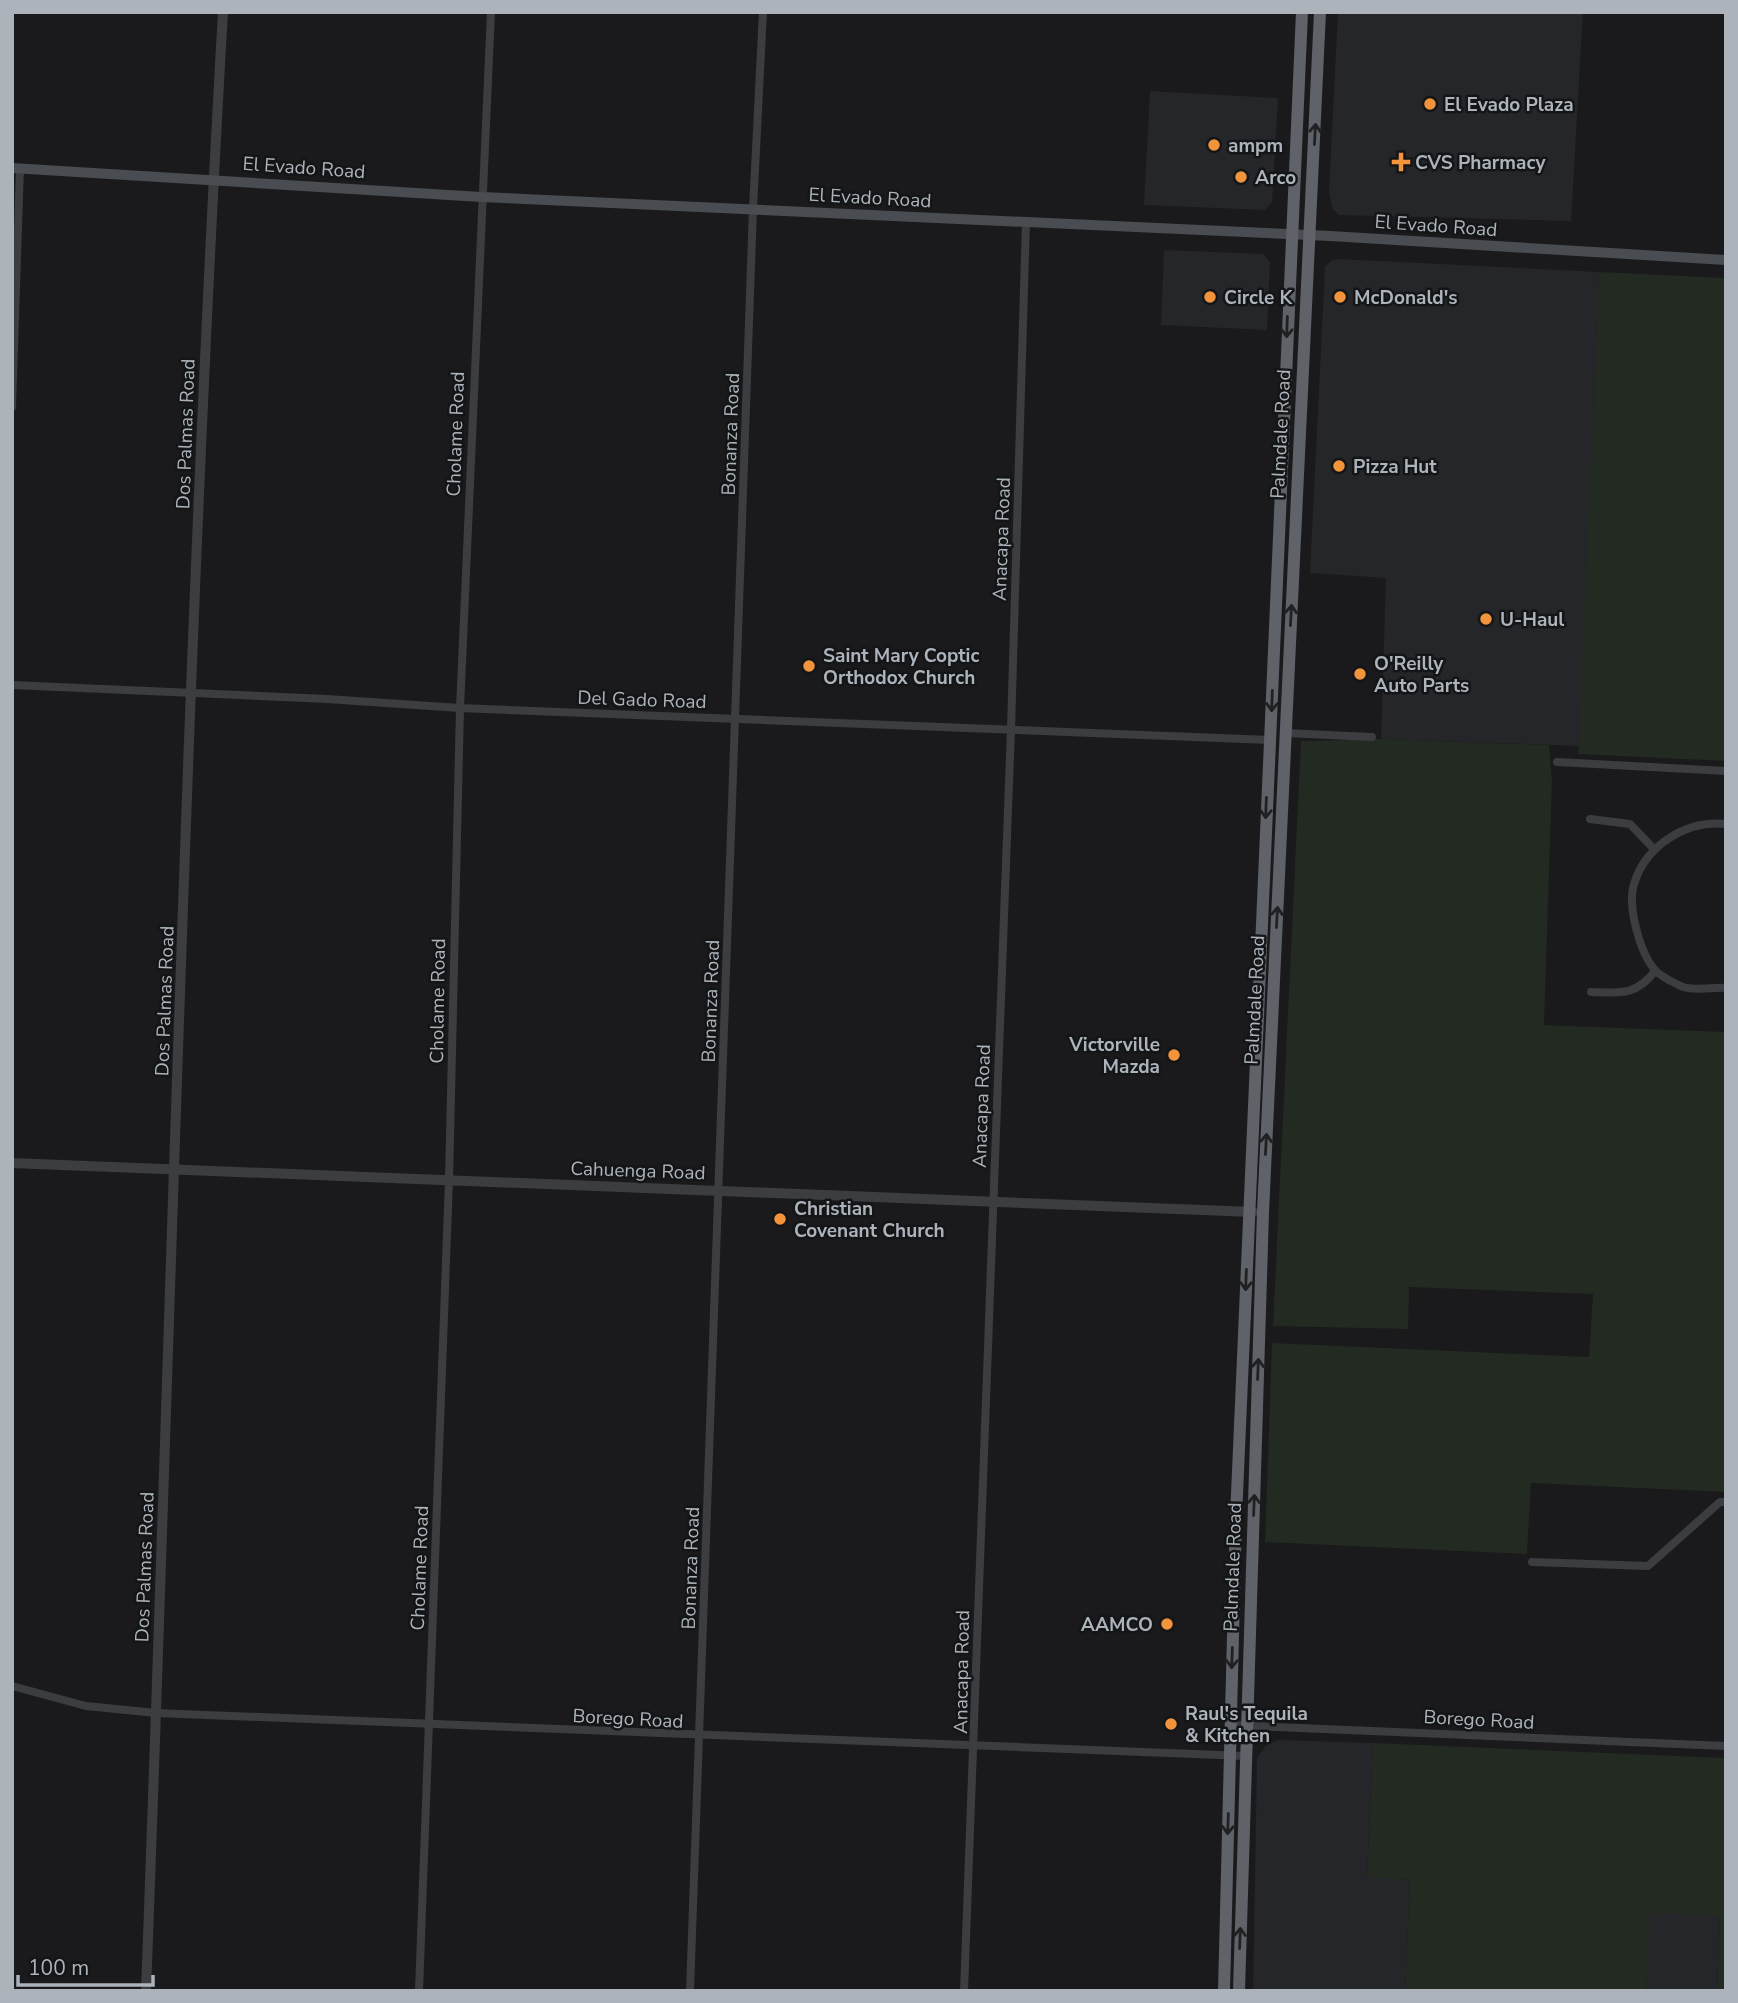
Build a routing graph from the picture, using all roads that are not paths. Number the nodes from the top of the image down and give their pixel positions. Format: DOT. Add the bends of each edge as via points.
graph roads {
  1 [pos="223,12"];
  2 [pos="491,12"];
  3 [pos="763,12"];
  4 [pos="1320,12"];
  5 [pos="1302,13"];
  6 [pos="1317,80"];
  7 [pos="16,168"];
  8 [pos="213,178"];
  9 [pos="481,197"];
  10 [pos="754,209"];
  11 [pos="1026,221"];
  12 [pos="1292,234"];
  13 [pos="1310,235"];
  14 [pos="1726,260"];
  15 [pos="12,407"];
  16 [pos="12,685"];
  17 [pos="192,692"];
  18 [pos="460,708"];
  19 [pos="735,719"];
  20 [pos="1011,729"];
  21 [pos="1285,733"];
  22 [pos="1372,737"];
  23 [pos="1270,740"];
  24 [pos="1557,762"];
  25 [pos="1726,771"];
  26 [pos="1591,820"];
  27 [pos="1726,824"];
  28 [pos="1654,849"];
  29 [pos="1655,971"];
  30 [pos="1726,988"];
  31 [pos="1591,992"];
  32 [pos="12,1163"];
  33 [pos="176,1169"];
  34 [pos="449,1180"];
  35 [pos="720,1191"];
  36 [pos="993,1202"];
  37 [pos="1248,1212"];
  38 [pos="1263,1212"];
  39 [pos="1726,1502"];
  40 [pos="1532,1562"];
  41 [pos="12,1686"];
  42 [pos="156,1713"];
  43 [pos="429,1724"];
  44 [pos="1231,1725"];
  45 [pos="1245,1725"];
  46 [pos="700,1737"];
  47 [pos="1726,1746"];
  48 [pos="975,1748"];
  49 [pos="1230,1756"];
  50 [pos="1245,1756"];
  51 [pos="146,1991"];
  52 [pos="419,1991"];
  53 [pos="690,1991"];
  54 [pos="964,1991"];
  55 [pos="1224,1991"];
  56 [pos="1239,1991"];
  1 -- 8 [label="street, Dos Palmas Road"];
  2 -- 9 [label="street, Cholame Road"];
  3 -- 10 [label="street, Bonanza Road"];
  4 -- 6 [label="highway, Palmdale Road"];
  5 -- 6 [label="highway" via="1312,24 1310,66"];
  5 -- 12 [label="highway, Palmdale Road"];
  13 -- 6 [label="highway, Palmdale Road, one-way"];
  7 -- 8 [label="main road, El Evado Road"];
  7 -- 15 [label="street"];
  8 -- 9 [label="main road, El Evado Road"];
  8 -- 17 [label="street, Dos Palmas Road"];
  9 -- 10 [label="main road, El Evado Road"];
  9 -- 18 [label="street, Cholame Road"];
  10 -- 11 [label="main road, El Evado Road"];
  10 -- 19 [label="street, Bonanza Road"];
  11 -- 12 [label="main road, El Evado Road"];
  11 -- 20 [label="street, Anacapa Road"];
  12 -- 13 [label="main road, El Evado Road"];
  12 -- 23 [label="highway, Palmdale Road, one-way"];
  13 -- 14 [label="main road, El Evado Road"];
  21 -- 13 [label="highway, Palmdale Road, one-way"];
  16 -- 17 [label="street, Del Gado Road"];
  17 -- 18 [label="street, Del Gado Road"];
  17 -- 33 [label="street, Dos Palmas Road"];
  18 -- 19 [label="street, Del Gado Road"];
  18 -- 34 [label="street, Cholame Road"];
  19 -- 20 [label="street, Del Gado Road"];
  19 -- 35 [label="street, Bonanza Road"];
  20 -- 23 [label="street, Del Gado Road"];
  20 -- 36 [label="street, Anacapa Road"];
  21 -- 22 [label="street"];
  38 -- 21 [label="highway, Palmdale Road, one-way"];
  23 -- 37 [label="highway, Palmdale Road, one-way"];
  24 -- 25 [label="street"];
  26 -- 28 [label="street" via="1630,824"];
  27 -- 28 [label="street" via="1683,829"];
  28 -- 29 [label="street" via="1633,884 1635,930"];
  29 -- 30 [label="street" via="1684,987"];
  29 -- 31 [label="street" via="1645,985 1632,991"];
  32 -- 33 [label="street, Cahuenga Road"];
  33 -- 34 [label="street, Cahuenga Road"];
  33 -- 42 [label="street, Dos Palmas Road"];
  34 -- 35 [label="street, Cahuenga Road"];
  34 -- 43 [label="street, Cholame Road"];
  35 -- 36 [label="street, Cahuenga Road"];
  35 -- 46 [label="street, Bonanza Road"];
  36 -- 37 [label="street, Cahuenga Road"];
  36 -- 48 [label="street, Anacapa Road"];
  37 -- 38 [label="street, Cahuenga Road"];
  37 -- 44 [label="highway, Palmdale Road, one-way"];
  45 -- 38 [label="highway, Palmdale Road, one-way"];
  39 -- 40 [label="street" via="1720,1502 1648,1566"];
  41 -- 42 [label="street, Borego Road" via="86,1706"];
  42 -- 43 [label="street, Borego Road"];
  42 -- 51 [label="street, Dos Palmas Road"];
  43 -- 46 [label="street, Borego Road"];
  43 -- 52 [label="street, Cholame Road"];
  44 -- 45 [label="street, Borego Road"];
  44 -- 49 [label="highway, Palmdale Road"];
  45 -- 47 [label="street, Borego Road"];
  45 -- 50 [label="highway, Palmdale Road"];
  46 -- 48 [label="street, Borego Road"];
  46 -- 53 [label="street, Bonanza Road"];
  48 -- 49 [label="street, Borego Road"];
  48 -- 54 [label="street, Anacapa Road"];
  49 -- 50 [label="street, Borego Road"];
  49 -- 55 [label="highway, Palmdale Road, one-way"];
  56 -- 50 [label="highway, Palmdale Road, one-way"];
}
